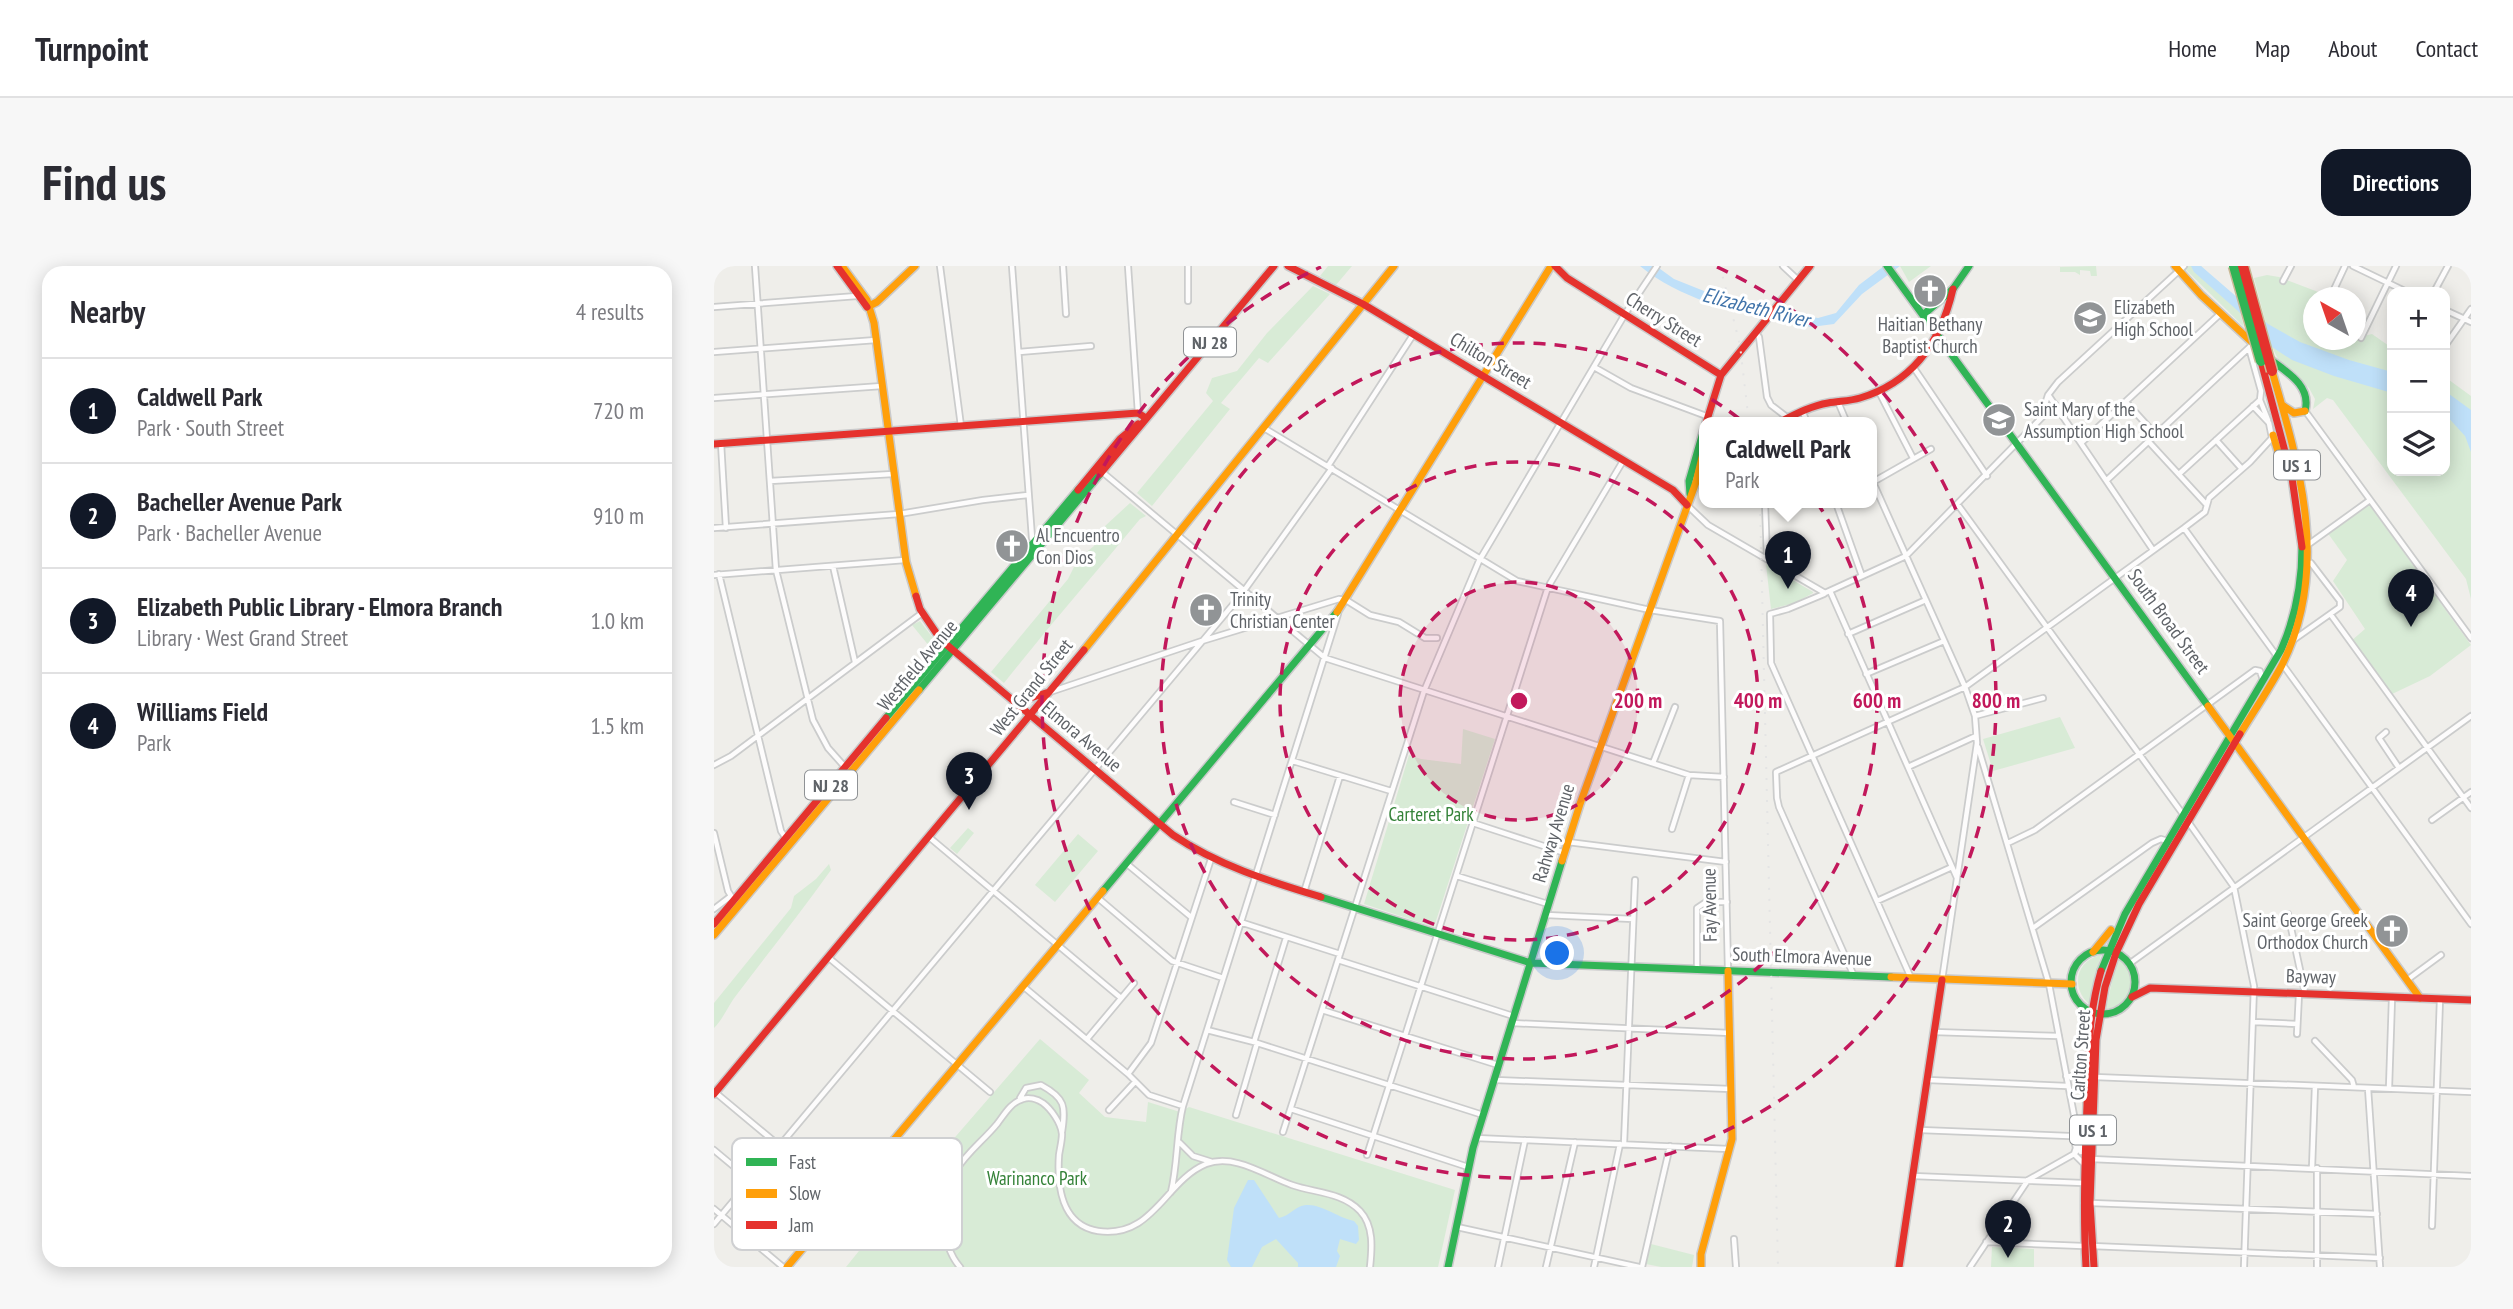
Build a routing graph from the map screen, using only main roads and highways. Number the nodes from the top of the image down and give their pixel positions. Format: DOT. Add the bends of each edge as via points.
graph roads {
  1 [pos="836,266"];
  2 [pos="842,266"];
  3 [pos="915,266"];
  4 [pos="1274,266"];
  5 [pos="1288,266"];
  6 [pos="1394,266"];
  7 [pos="1553,266"];
  8 [pos="1810,266"];
  9 [pos="1969,266"];
  10 [pos="2235,266"];
  11 [pos="2243,266"];
  12 [pos="2180,267"];
  13 [pos="1890,269"];
  14 [pos="1953,289"];
  15 [pos="1363,304"];
  16 [pos="867,307"];
  17 [pos="1923,316"];
  18 [pos="1938,336"];
  19 [pos="1721,375"];
  20 [pos="1482,376"];
  21 [pos="2282,405"];
  22 [pos="1142,416"];
  23 [pos="1710,417"];
  24 [pos="1790,417"];
  25 [pos="887,432"];
  26 [pos="2273,435"];
  27 [pos="717,444"];
  28 [pos="1699,454"];
  29 [pos="1099,469"];
  30 [pos="1699,478"];
  31 [pos="2295,496"];
  32 [pos="1689,500"];
  33 [pos="950,648"];
  34 [pos="2280,660"];
  35 [pos="1049,692"];
  36 [pos="1015,703"];
  37 [pos="1030,716"];
  38 [pos="2233,740"];
  39 [pos="2186,819"];
  40 [pos="1160,824"];
  41 [pos="735,900"];
  42 [pos="2130,905"];
  43 [pos="714,925"];
  44 [pos="714,935"];
  45 [pos="2093,952"];
  46 [pos="2111,952"];
  47 [pos="1531,963"];
  48 [pos="2131,969"];
  49 [pos="1728,971"];
  50 [pos="1942,979"];
  51 [pos="2072,985"];
  52 [pos="2150,988"];
  53 [pos="2132,997"];
  54 [pos="2420,998"];
  55 [pos="2471,1000"];
  56 [pos="2095,1013"];
  57 [pos="2091,1077"];
  58 [pos="715,1093"];
  59 [pos="897,1138"];
  60 [pos="2088,1161"];
  61 [pos="2088,1246"];
  62 [pos="800,1250"];
  63 [pos="785,1267"];
  64 [pos="1448,1267"];
  65 [pos="1699,1267"];
  66 [pos="1899,1267"];
  67 [pos="2086,1267"];
  68 [pos="2094,1267"];
  1 -- 16 [label="main road"];
  2 -- 16 [label="main road" via="867,300"];
  3 -- 16 [label="main road"];
  4 -- 22 [label="main road, Westfield Avenue / NJ 28"];
  5 -- 15 [label="main road, Chilton Street"];
  6 -- 15 [label="main road, West Grand Street"];
  7 -- 19 [label="main road, Cherry Street"];
  7 -- 20 [label="main road"];
  8 -- 19 [label="main road"];
  9 -- 14 [label="main road"];
  10 -- 31 [label="main road, US 1, bridge"];
  11 -- 21 [label="main road, US 1, bridge"];
  12 -- 21 [label="main road" via="2251,346 2305,390 2309,400 2305,411 2294,413"];
  13 -- 17 [label="main road, South Broad Street"];
  14 -- 17 [label="main road"];
  14 -- 18 [label="main road"];
  15 -- 20 [label="main road, Chilton Street"];
  15 -- 35 [label="main road, West Grand Street"];
  16 -- 25 [label="main road, Elmora Avenue" via="877,340"];
  17 -- 18 [label="main road, South Broad Street"];
  18 -- 24 [label="main road" via="1896,383"];
  18 -- 38 [label="main road, South Broad Street"];
  19 -- 23 [label="main road"];
  20 -- 32 [label="main road, Chilton Street"];
  20 -- 40 [label="main road" via="1343,605"];
  21 -- 34 [label="main road, US 1" via="2300,480 2310,562 2305,601 2292,641"];
  22 -- 25 [label="main road"];
  22 -- 29 [label="main road, Westfield Avenue / NJ 28"];
  22 -- 29 [label="main road, Westfield Avenue / NJ 28"];
  25 -- 27 [label="main road"];
  25 -- 33 [label="main road, Elmora Avenue" via="912,589 922,613"];
  26 -- 31 [label="main road"];
  28 -- 32 [label="main road, Rahway Avenue" via="1689,481"];
  29 -- 33 [label="main road, Westfield Avenue / NJ 28"];
  30 -- 32 [label="main road, Rahway Avenue"];
  31 -- 34 [label="main road, US 1" via="2302,544 2300,594"];
  32 -- 47 [label="main road, Rahway Avenue" via="1599,748"];
  33 -- 36 [label="main road, Elmora Avenue"];
  33 -- 41 [label="main road, Westfield Avenue / NJ 28"];
  34 -- 38 [label="main road, US 1"];
  34 -- 38 [label="main road, US 1"];
  35 -- 36 [label="main road"];
  35 -- 37 [label="main road, West Grand Street"];
  36 -- 37 [label="main road, Elmora Avenue"];
  37 -- 40 [label="main road, Elmora Avenue"];
  37 -- 58 [label="main road, West Grand Street"];
  38 -- 39 [label="main road, US 1"];
  38 -- 54 [label="main road, South Broad Street"];
  39 -- 42 [label="main road, US 1"];
  39 -- 46 [label="main road, US 1"];
  40 -- 47 [label="main road, Elmora Avenue" via="1211,859 1254,876"];
  40 -- 59 [label="main road"];
  41 -- 43 [label="main road, Westfield Avenue / NJ 28"];
  41 -- 44 [label="main road, Westfield Avenue / NJ 28"];
  42 -- 45 [label="main road"];
  42 -- 46 [label="main road, US 1"];
  45 -- 46 [label="main road"];
  45 -- 51 [label="main road" via="2078,964"];
  46 -- 48 [label="main road"];
  46 -- 56 [label="main road, Carlton Street / US 1"];
  47 -- 49 [label="main road, South Elmora Avenue"];
  47 -- 64 [label="main road, Rahway Avenue" via="1476,1138"];
  48 -- 52 [label="main road"];
  48 -- 53 [label="main road" via="2136,984"];
  49 -- 50 [label="main road, South Elmora Avenue"];
  49 -- 65 [label="main road, Fay Avenue" via="1732,1139"];
  50 -- 51 [label="main road, South Elmora Avenue"];
  50 -- 66 [label="main road"];
  51 -- 56 [label="main road" via="2076,1000"];
  52 -- 53 [label="main road, Bayway"];
  52 -- 54 [label="main road, Bayway"];
  53 -- 56 [label="main road, Bayway" via="2117,1010"];
  54 -- 55 [label="main road, Bayway"];
  56 -- 57 [label="main road, Carlton Street / US 1"];
  57 -- 60 [label="main road, Carlton Street / US 1"];
  57 -- 60 [label="main road, US 1" via="2082,1145"];
  60 -- 61 [label="main road, Carlton Street / US 1"];
  60 -- 61 [label="main road, US 1" via="2083,1183"];
  61 -- 67 [label="main road, US 1"];
  61 -- 68 [label="main road, US 1"];
  62 -- 63 [label="main road"];
}
